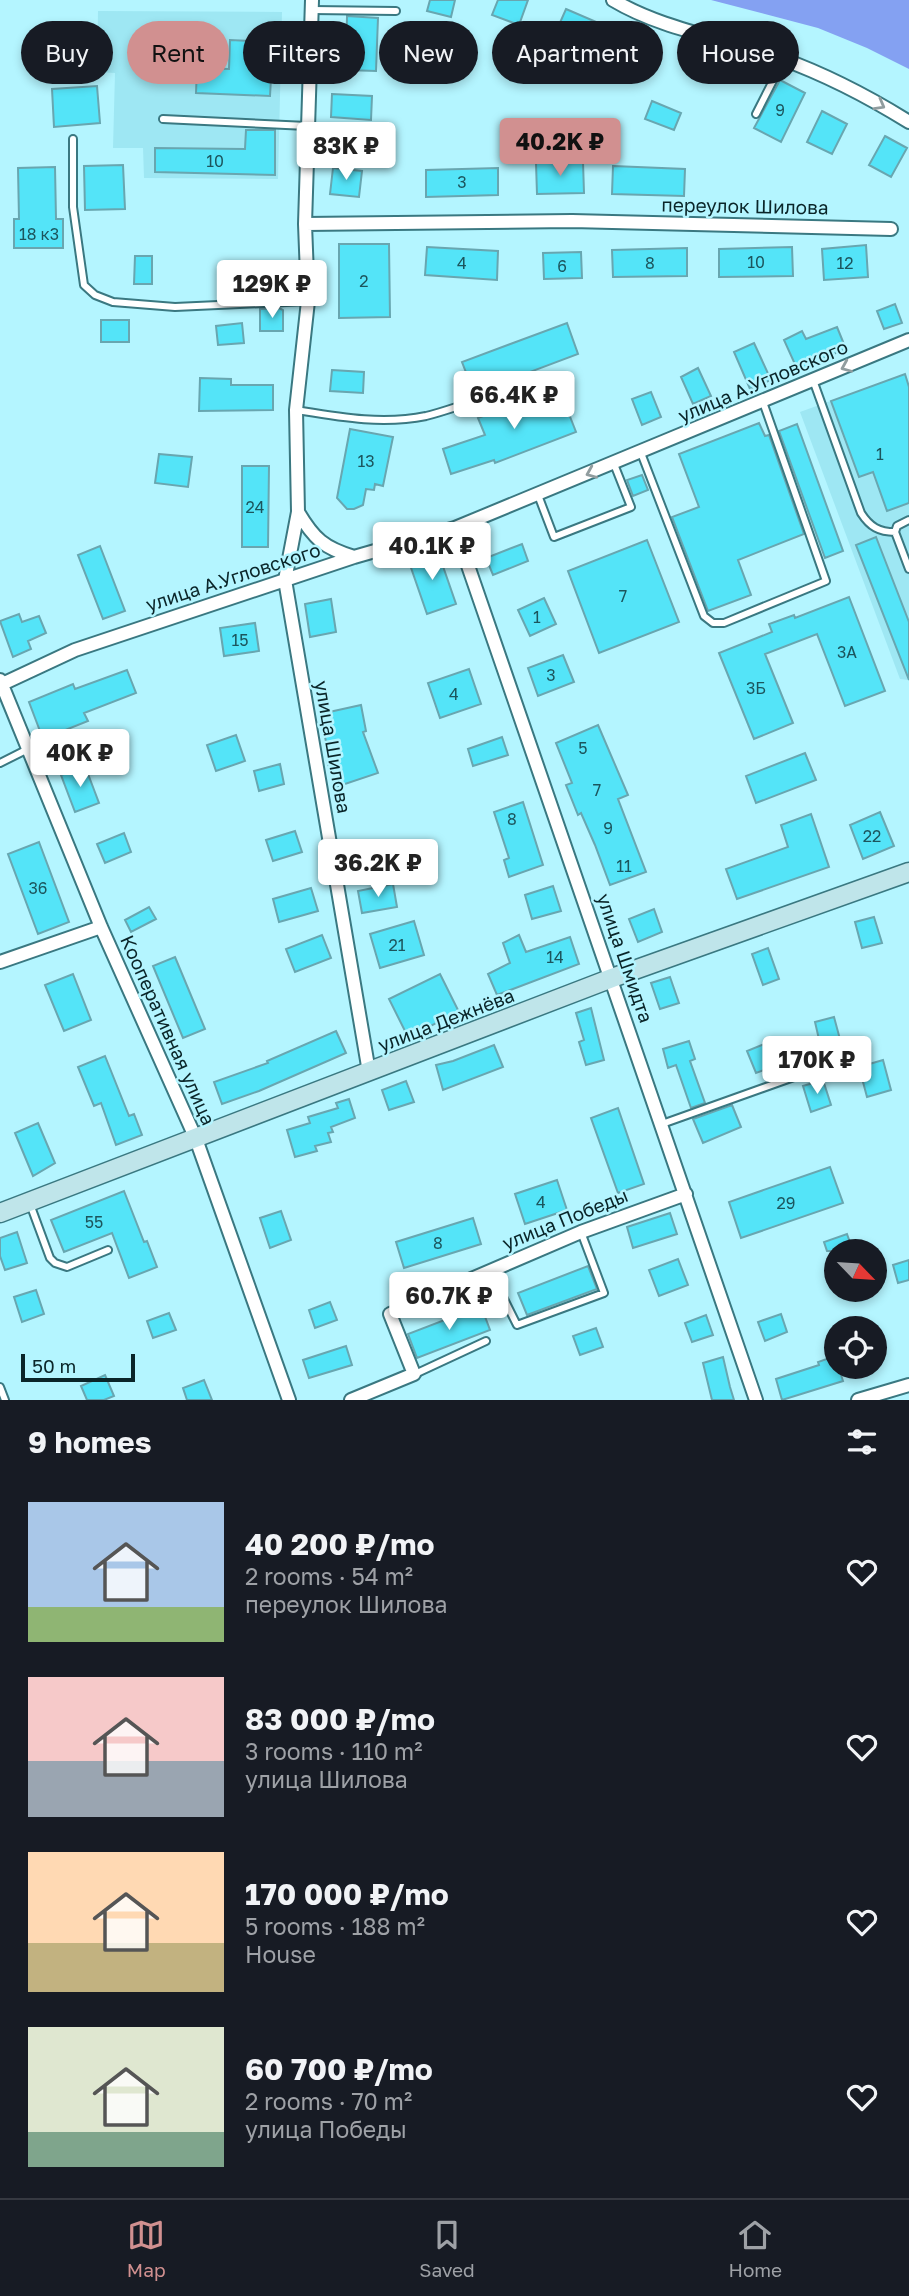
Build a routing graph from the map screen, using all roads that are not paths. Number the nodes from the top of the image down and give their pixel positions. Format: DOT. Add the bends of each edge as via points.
graph roads {
  1 [pos="613,0"];
  2 [pos="312,5"];
  3 [pos="396,11"];
  4 [pos="677,27"];
  5 [pos="799,67"];
  6 [pos="772,84"];
  7 [pos="756,114"];
  8 [pos="163,119"];
  9 [pos="909,122"];
  10 [pos="307,126"];
  11 [pos="73,139"];
  12 [pos="305,224"];
  13 [pos="891,229"];
  14 [pos="308,301"];
  15 [pos="909,340"];
  16 [pos="813,380"];
  17 [pos="478,400"];
  18 [pos="763,401"];
  19 [pos="296,410"];
  20 [pos="641,453"];
  21 [pos="614,464"];
  22 [pos="538,495"];
  23 [pos="298,512"];
  24 [pos="909,520"];
  25 [pos="455,528"];
  26 [pos="895,532"];
  27 [pos="354,557"];
  28 [pos="909,569"];
  29 [pos="285,580"];
  30 [pos="1,683"];
  31 [pos="28,749"];
  32 [pos="0,763"];
  33 [pos="909,872"];
  34 [pos="102,928"];
  35 [pos="0,962"];
  36 [pos="612,978"];
  37 [pos="850,1057"];
  38 [pos="369,1072"];
  39 [pos="662,1124"];
  40 [pos="196,1139"];
  41 [pos="686,1194"];
  42 [pos="29,1202"];
  43 [pos="0,1213"];
  44 [pos="581,1232"];
  45 [pos="108,1250"];
  46 [pos="490,1270"];
  47 [pos="486,1341"];
  48 [pos="414,1374"];
  49 [pos="909,1385"];
  50 [pos="0,1387"];
  51 [pos="5,1400"];
  52 [pos="289,1400"];
  53 [pos="351,1400"];
  54 [pos="756,1400"];
  55 [pos="858,1400"];
  1 -- 4 [label="street"];
  2 -- 3 [label="lane"];
  2 -- 10 [label="street, улица Шилова"];
  5 -- 9 [label="street, one-way"];
  6 -- 7 [label="lane"];
  8 -- 10 [label="lane"];
  10 -- 12 [label="street, улица Шилова"];
  11 -- 14 [label="lane" via="78,246 84,285 95,295 113,302 175,307"];
  12 -- 13 [label="street, переулок Шилова" via="572,220"];
  12 -- 14 [label="street, улица Шилова"];
  14 -- 19 [label="street, улица Шилова"];
  15 -- 16 [label="street, улица А.Угловского, one-way"];
  16 -- 18 [label="street, улица А.Угловского"];
  16 -- 26 [label="lane" via="861,513 873,527"];
  17 -- 19 [label="lane" via="425,416 390,420 353,420"];
  18 -- 20 [label="street, улица А.Угловского"];
  18 -- 20 [label="lane" via="826,581 807,590 724,624 704,616"];
  19 -- 23 [label="street, улица Шилова"];
  20 -- 21 [label="street, улица А.Угловского"];
  21 -- 22 [label="street, улица А.Угловского, one-way"];
  21 -- 22 [label="lane" via="631,507 554,537"];
  22 -- 25 [label="street, улица А.Угловского"];
  23 -- 27 [label="street" via="316,539"];
  23 -- 29 [label="street, улица Шилова"];
  24 -- 26 [label="lane"];
  25 -- 27 [label="street, улица А.Угловского"];
  25 -- 36 [label="street, улица Шмидта"];
  26 -- 28 [label="lane"];
  27 -- 29 [label="street, улица А.Угловского"];
  29 -- 30 [label="street, улица А.Угловского" via="75,650"];
  29 -- 38 [label="street, улица Шилова"];
  30 -- 31 [label="street, Кооперативная улица"];
  31 -- 32 [label="lane"];
  31 -- 34 [label="street, Кооперативная улица"];
  33 -- 36 [label="main road, улица Дежнёва"];
  34 -- 35 [label="street"];
  34 -- 40 [label="street, Кооперативная улица"];
  36 -- 38 [label="main road, улица Дежнёва"];
  36 -- 39 [label="street, улица Шмидта"];
  37 -- 39 [label="lane"];
  38 -- 40 [label="main road, улица Дежнёва"];
  39 -- 41 [label="street, улица Шмидта"];
  40 -- 42 [label="main road, улица Дежнёва"];
  40 -- 52 [label="street, Кооперативная улица"];
  41 -- 44 [label="street, улица Победы"];
  41 -- 54 [label="street, улица Шмидта"];
  42 -- 43 [label="main road, улица Дежнёва"];
  42 -- 45 [label="lane" via="55,1263 66,1267"];
  44 -- 46 [label="street, улица Победы"];
  44 -- 46 [label="lane" via="604,1293 517,1325"];
  46 -- 48 [label="street, улица Победы" via="390,1314"];
  47 -- 48 [label="lane"];
  48 -- 53 [label="street"];
  49 -- 55 [label="street"];
  50 -- 51 [label="lane"];
}
